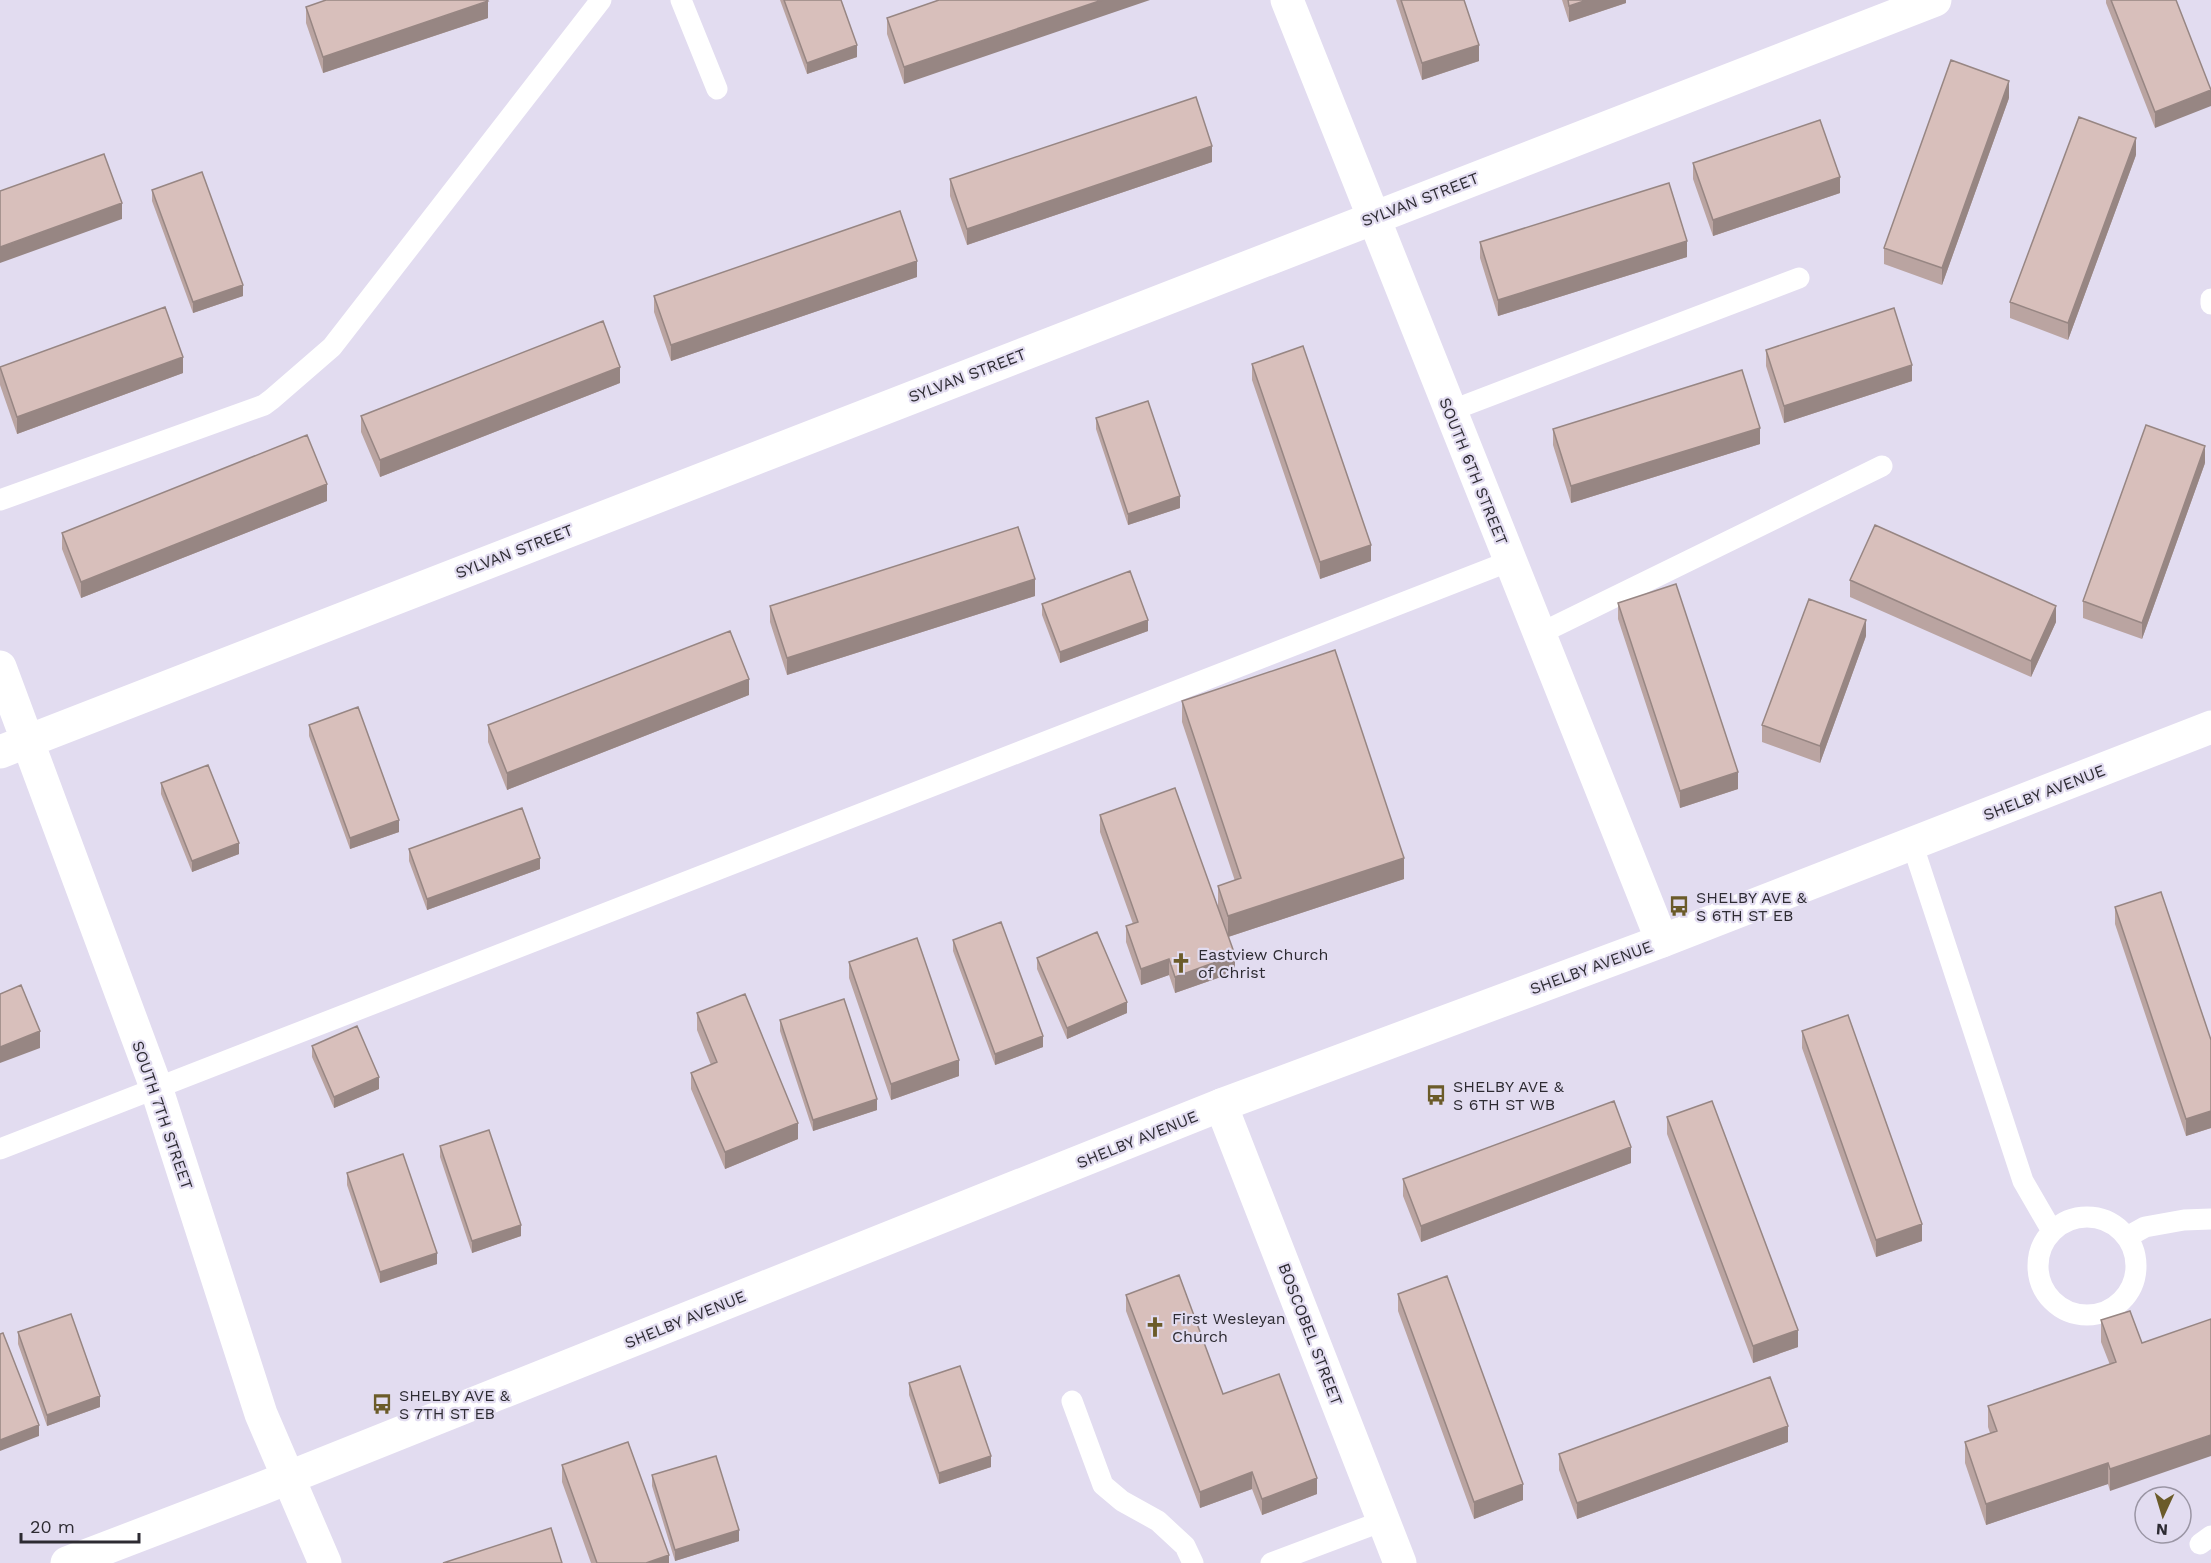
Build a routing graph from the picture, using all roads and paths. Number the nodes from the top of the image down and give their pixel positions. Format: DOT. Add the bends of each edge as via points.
graph roads {
  1 [pos="601,0"];
  2 [pos="681,0"];
  3 [pos="1287,0"];
  4 [pos="1935,0"];
  5 [pos="717,89"];
  6 [pos="1373,217"];
  7 [pos="1800,278"];
  8 [pos="2211,298"];
  9 [pos="2211,304"];
  10 [pos="1450,411"];
  11 [pos="1882,466"];
  12 [pos="0,500"];
  13 [pos="1510,561"];
  14 [pos="1539,634"];
  15 [pos="0,667"];
  16 [pos="2211,727"];
  17 [pos="14,747"];
  18 [pos="1912,843"];
  19 [pos="1662,941"];
  20 [pos="156,1087"];
  21 [pos="1221,1105"];
  22 [pos="0,1149"];
  23 [pos="2211,1220"];
  24 [pos="2052,1231"];
  25 [pos="2127,1237"];
  26 [pos="1072,1401"];
  27 [pos="288,1477"];
  28 [pos="1383,1521"];
  29 [pos="67,1563"];
  30 [pos="325,1563"];
  31 [pos="1193,1563"];
  32 [pos="1271,1563"];
  33 [pos="1400,1563"];
  1 -- 12 [label="lane" via="333,347 272,399"];
  2 -- 5 [label="lane"];
  3 -- 6 [label="street, SOUTH 6TH STREET"];
  4 -- 6 [label="street, SYLVAN STREET"];
  6 -- 10 [label="street, SOUTH 6TH STREET"];
  6 -- 17 [label="street, SYLVAN STREET"];
  7 -- 10 [label="lane"];
  8 -- 9 [label="lane"];
  10 -- 13 [label="street, SOUTH 6TH STREET"];
  11 -- 14 [label="lane"];
  13 -- 14 [label="street, SOUTH 6TH STREET"];
  13 -- 20 [label="lane"];
  14 -- 19 [label="street, SOUTH 6TH STREET"];
  15 -- 17 [label="street, SOUTH 7TH STREET"];
  16 -- 18 [label="street, SHELBY AVENUE"];
  17 -- 20 [label="street, SOUTH 7TH STREET"];
  18 -- 19 [label="street, SHELBY AVENUE"];
  18 -- 24 [label="lane" via="2024,1180"];
  19 -- 21 [label="street, SHELBY AVENUE"];
  20 -- 22 [label="lane"];
  20 -- 27 [label="street, SOUTH 7TH STREET" via="261,1414"];
  21 -- 27 [label="street, SHELBY AVENUE"];
  21 -- 28 [label="street, BOSCOBEL STREET"];
  23 -- 25 [label="lane" via="2145,1227"];
  24 -- 25 [label="lane" via="2070,1219 2091,1216 2111,1223"];
  24 -- 25 [label="lane" via="2041,1248 2037,1268 2042,1288 2054,1304 2072,1314 2093,1315 2112,1309 2128,1295 2136,1276 2136,1256"];
  26 -- 31 [label="lane" via="1103,1485 1158,1521 1185,1546"];
  27 -- 29 [label="street, SHELBY AVENUE"];
  27 -- 30 [label="street, SOUTH 7TH STREET"];
  28 -- 32 [label="lane"];
  28 -- 33 [label="street, BOSCOBEL STREET"];
}
